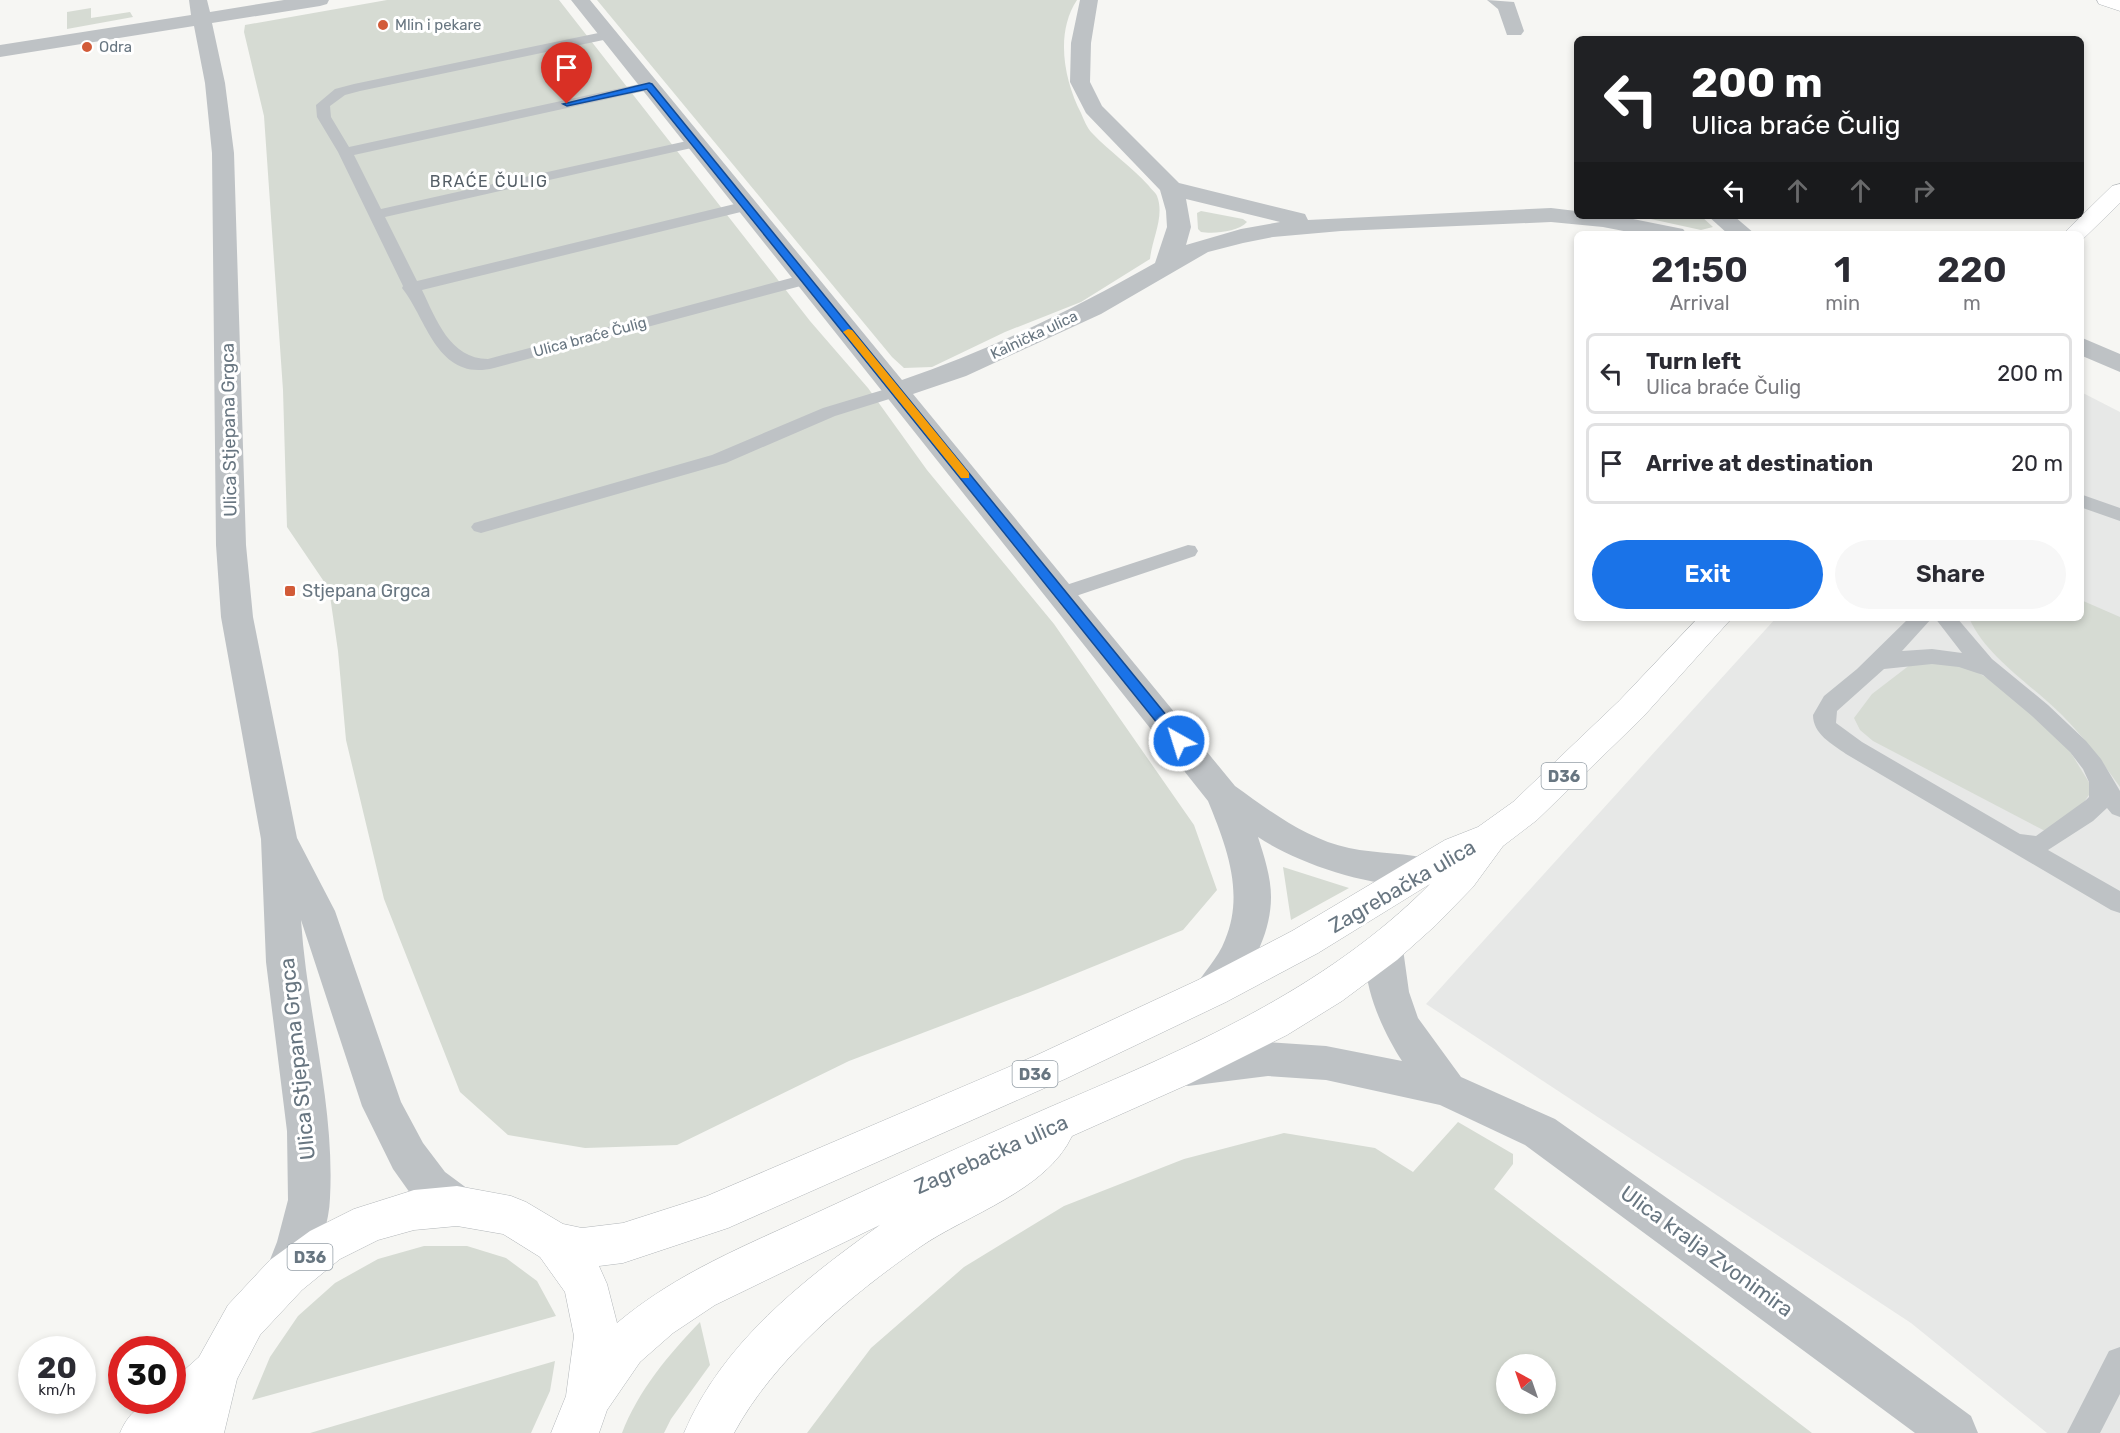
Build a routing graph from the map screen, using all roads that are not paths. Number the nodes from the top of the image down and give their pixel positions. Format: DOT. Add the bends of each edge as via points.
graph roads {
  1 [pos="320,0"];
  2 [pos="580,0"];
  3 [pos="1089,0"];
  4 [pos="2106,0"];
  5 [pos="1505,2"];
  6 [pos="2120,5"];
  7 [pos="200,9"];
  8 [pos="1514,31"];
  9 [pos="608,35"];
  10 [pos="0,51"];
  11 [pos="649,86"];
  12 [pos="696,143"];
  13 [pos="345,152"];
  14 [pos="1171,188"];
  15 [pos="2120,192"];
  16 [pos="747,206"];
  17 [pos="1574,209"];
  18 [pos="375,215"];
  19 [pos="1551,215"];
  20 [pos="1574,217"];
  21 [pos="1593,219"];
  22 [pos="1724,219"];
  23 [pos="1341,224"];
  24 [pos="1660,231"];
  25 [pos="1739,231"];
  26 [pos="2078,231"];
  27 [pos="1166,265"];
  28 [pos="806,279"];
  29 [pos="410,288"];
  30 [pos="2084,347"];
  31 [pos="2120,364"];
  32 [pos="896,391"];
  33 [pos="2084,501"];
  34 [pos="2120,514"];
  35 [pos="482,527"];
  36 [pos="1188,551"];
  37 [pos="1061,594"];
  38 [pos="1713,621"];
  39 [pos="1918,621"];
  40 [pos="1948,621"];
  41 [pos="1878,663"];
  42 [pos="1990,669"];
  43 [pos="2102,784"];
  44 [pos="1223,795"];
  45 [pos="2120,808"];
  46 [pos="1491,836"];
  47 [pos="279,839"];
  48 [pos="2010,840"];
  49 [pos="1424,870"];
  50 [pos="2120,903"];
  51 [pos="1384,950"];
  52 [pos="1212,991"];
  53 [pos="1177,1071"];
  54 [pos="1447,1089"];
  55 [pos="1065,1120"];
  56 [pos="457,1206"];
  57 [pos="555,1243"];
  58 [pos="286,1275"];
  59 [pos="2120,1362"];
  60 [pos="215,1373"];
  61 [pos="582,1415"];
  62 [pos="144,1433"];
  63 [pos="200,1433"];
  64 [pos="708,1433"];
  65 [pos="1954,1433"];
  66 [pos="2083,1433"];
  1 -- 7 [label="street"];
  2 -- 9 [label="street"];
  3 -- 14 [label="street" via="1081,43 1080,82 1093,109"];
  4 -- 6 [label="main road"];
  5 -- 8 [label="street"];
  7 -- 10 [label="street"];
  7 -- 47 [label="street, Ulica Stjepana Grgca" via="215,83 223,153 231,545 237,617"];
  9 -- 11 [label="street"];
  9 -- 13 [label="lane, Ulica braće Čulig" via="340,92 323,105 324,117"];
  11 -- 12 [label="street"];
  11 -- 13 [label="lane"];
  12 -- 16 [label="street"];
  12 -- 18 [label="lane"];
  13 -- 18 [label="lane, Ulica braće Čulig"];
  14 -- 23 [label="street, Kalnička ulica" via="1263,212"];
  14 -- 27 [label="street" via="1181,227"];
  15 -- 26 [label="main road"];
  16 -- 28 [label="street"];
  16 -- 29 [label="lane"];
  17 -- 19 [label="street, Kalnička ulica"];
  18 -- 29 [label="lane, Ulica braće Čulig"];
  19 -- 20 [label="street, Kalnička ulica"];
  19 -- 23 [label="street, Kalnička ulica"];
  21 -- 24 [label="street, Kalnička ulica"];
  22 -- 25 [label="street"];
  23 -- 27 [label="street, Kalnička ulica" via="1241,236 1200,247"];
  27 -- 32 [label="street, Kalnička ulica" via="1092,309 957,370"];
  28 -- 29 [label="lane, Ulica braće Čulig" via="488,364 472,364 446,348"];
  28 -- 32 [label="street"];
  30 -- 31 [label="street"];
  32 -- 35 [label="lane" via="829,412 719,459"];
  32 -- 37 [label="street"];
  33 -- 34 [label="lane"];
  36 -- 37 [label="lane"];
  37 -- 44 [label="street"];
  38 -- 46 [label="main road, D36" via="1565,775"];
  39 -- 41 [label="lane"];
  40 -- 42 [label="lane"];
  41 -- 42 [label="lane" via="1930,655 1953,657"];
  41 -- 48 [label="lane" via="1829,706 1825,723 1834,735 1854,748"];
  42 -- 43 [label="lane" via="2067,734 2093,764"];
  43 -- 45 [label="lane"];
  43 -- 48 [label="lane" via="2101,797 2093,808 2044,844 2028,846"];
  44 -- 49 [label="street" via="1271,830 1335,859 1379,868"];
  44 -- 52 [label="street" via="1251,868 1253,902 1246,935 1231,969"];
  46 -- 49 [label="main road, Zagrebačka ulica / D36"];
  46 -- 51 [label="main road, Zagrebačka ulica / D36" via="1460,877"];
  47 -- 56 [label="street, Ulica Stjepana Grgca" via="317,911 382,1106 408,1156 430,1186"];
  47 -- 58 [label="street, Ulica Stjepana Grgca" via="285,962 309,1143 309,1200"];
  48 -- 50 [label="lane"];
  49 -- 52 [label="main road, Zagrebačka ulica / D36" via="1305,942"];
  51 -- 53 [label="main road, Zagrebačka ulica / D36" via="1273,1023"];
  51 -- 54 [label="street, Ulica kralja Zvonimira" via="1386,981 1395,1014 1412,1045"];
  52 -- 57 [label="main road, Zagrebačka ulica / D36" via="1051,1067 713,1215 623,1243 582,1248"];
  53 -- 54 [label="street, Ulica kralja Zvonimira" via="1268,1059 1326,1063"];
  53 -- 55 [label="main road, Zagrebačka ulica / D36"];
  54 -- 65 [label="street, Ulica kralja Zvonimira" via="1540,1132"];
  55 -- 61 [label="main road, Zagrebačka ulica / D36" via="699,1290 624,1346"];
  55 -- 64 [label="main road" via="1034,1156 906,1232 842,1278 773,1342 730,1394"];
  56 -- 57 [label="main road, D36" via="511,1216"];
  56 -- 58 [label="main road, D36" via="414,1210 369,1223 325,1245"];
  57 -- 61 [label="main road, D36" via="585,1284 597,1336"];
  58 -- 60 [label="main road, D36" via="244,1320"];
  59 -- 66 [label="lane"];
  60 -- 62 [label="main road, D36" via="166,1419"];
  60 -- 63 [label="main road, D36"];
}
